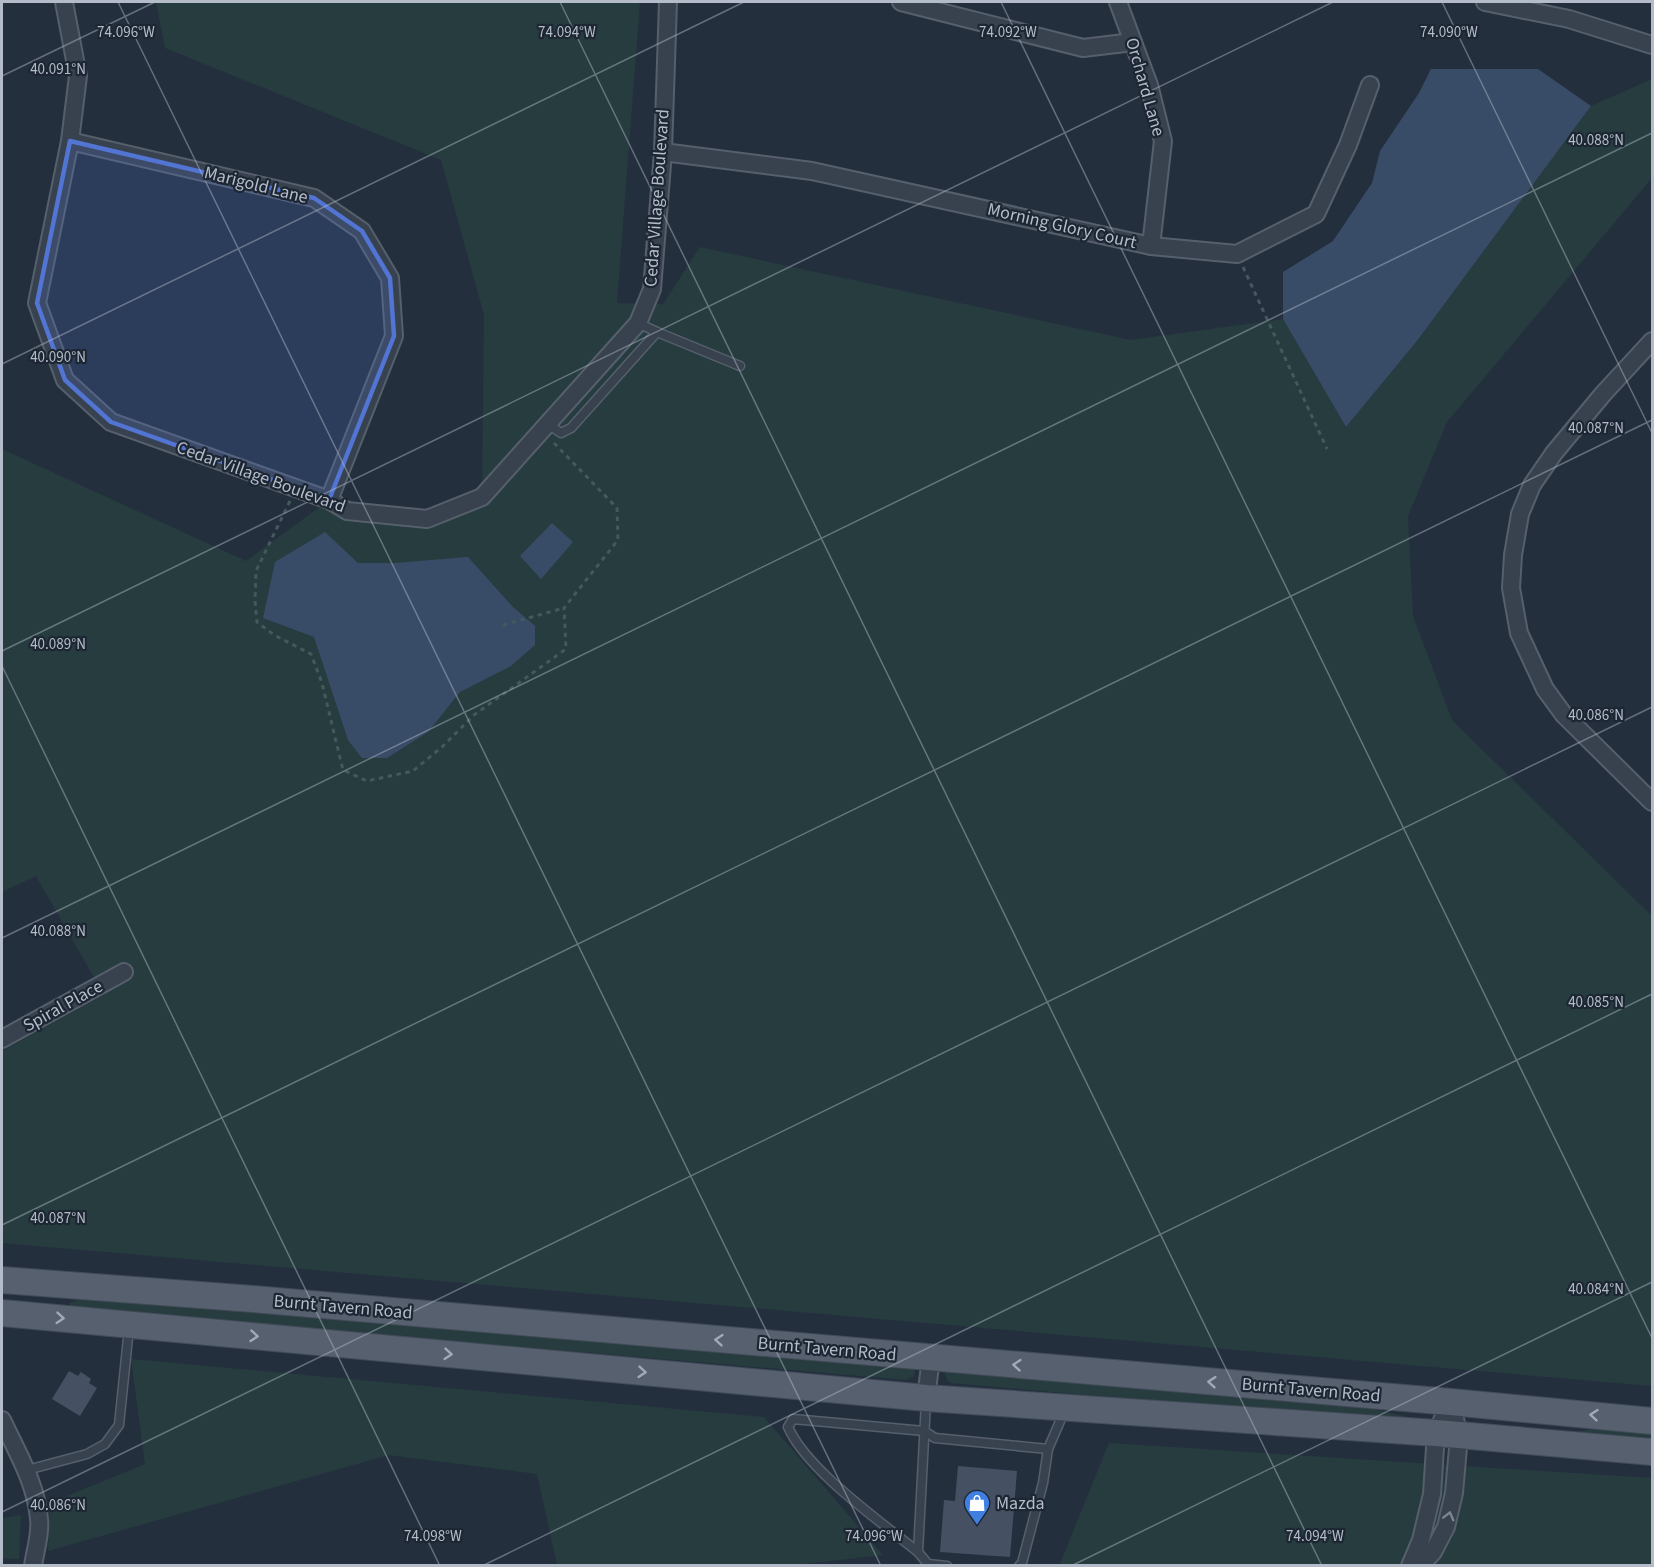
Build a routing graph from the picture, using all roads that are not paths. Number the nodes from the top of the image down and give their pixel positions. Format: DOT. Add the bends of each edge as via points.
graph roads {
  1 [pos="64,2"];
  2 [pos="668,2"];
  3 [pos="901,2"];
  4 [pos="1118,2"];
  5 [pos="1485,2"];
  6 [pos="1133,42"];
  7 [pos="1653,45"];
  8 [pos="1370,85"];
  9 [pos="70,141"];
  10 [pos="663,152"];
  11 [pos="1152,246"];
  12 [pos="638,323"];
  13 [pos="657,332"];
  14 [pos="1653,342"];
  15 [pos="740,366"];
  16 [pos="546,428"];
  17 [pos="329,500"];
  18 [pos="1653,802"];
  19 [pos="124,972"];
  20 [pos="2,1039"];
  21 [pos="2,1280"];
  22 [pos="2,1313"];
  23 [pos="129,1324"];
  24 [pos="931,1358"];
  25 [pos="926,1398"];
  26 [pos="1451,1402"];
  27 [pos="1066,1408"];
  28 [pos="2,1420"];
  29 [pos="1653,1421"];
  30 [pos="924,1431"];
  31 [pos="1447,1434"];
  32 [pos="1048,1449"];
  33 [pos="1653,1452"];
  34 [pos="27,1470"];
  35 [pos="918,1552"];
  36 [pos="33,1566"];
  37 [pos="946,1566"];
  38 [pos="1019,1566"];
  39 [pos="1410,1566"];
  40 [pos="1420,1566"];
  1 -- 9 [label="street, Cedar Village Boulevard" via="78,76"];
  2 -- 10 [label="street, Cedar Village Boulevard"];
  3 -- 6 [label="street" via="1083,48"];
  4 -- 6 [label="street, Orchard Lane"];
  5 -- 7 [label="street" via="1569,19"];
  6 -- 11 [label="street, Orchard Lane" via="1149,85 1162,141"];
  8 -- 11 [label="street, Morning Glory Court" via="1316,214 1237,254"];
  9 -- 17 [label="street, Cedar Village Boulevard" via="37,303 65,380 111,422"];
  9 -- 17 [label="street, Marigold Lane" via="314,198 362,231 390,278 394,336"];
  10 -- 11 [label="street, Morning Glory Court" via="812,171"];
  10 -- 12 [label="street, Cedar Village Boulevard" via="652,289"];
  12 -- 13 [label="lane"];
  12 -- 16 [label="street, Cedar Village Boulevard"];
  13 -- 15 [label="lane"];
  13 -- 16 [label="lane" via="572,428 561,434"];
  14 -- 18 [label="street" via="1602,394 1532,485 1521,514 1511,588 1520,633 1545,689 1564,715"];
  16 -- 17 [label="street, Cedar Village Boulevard" via="482,497 426,519 347,511"];
  19 -- 20 [label="street, Spiral Place"];
  24 -- 21 [label="main road, Burnt Tavern Road, one-way"];
  22 -- 23 [label="main road, Burnt Tavern Road, one-way"];
  23 -- 25 [label="main road, Burnt Tavern Road, one-way"];
  23 -- 34 [label="lane" via="119,1425 105,1444 87,1454"];
  24 -- 25 [label="street"];
  26 -- 24 [label="main road, Burnt Tavern Road, one-way"];
  25 -- 27 [label="main road, Burnt Tavern Road"];
  25 -- 30 [label="lane"];
  29 -- 26 [label="main road, Burnt Tavern Road, one-way"];
  26 -- 31 [label="street"];
  27 -- 31 [label="main road, Burnt Tavern Road"];
  27 -- 32 [label="lane"];
  28 -- 34 [label="street"];
  30 -- 32 [label="lane" via="935,1438"];
  30 -- 35 [label="lane"];
  30 -- 35 [label="lane" via="793,1419 788,1427 822,1472"];
  31 -- 33 [label="main road, Burnt Tavern Road"];
  31 -- 39 [label="street"];
  40 -- 31 [label="street, one-way" via="1433,1552 1446,1527 1454,1494"];
  32 -- 38 [label="lane" via="1043,1483"];
  34 -- 36 [label="street" via="40,1522"];
  35 -- 37 [label="lane" via="928,1564"];
}
